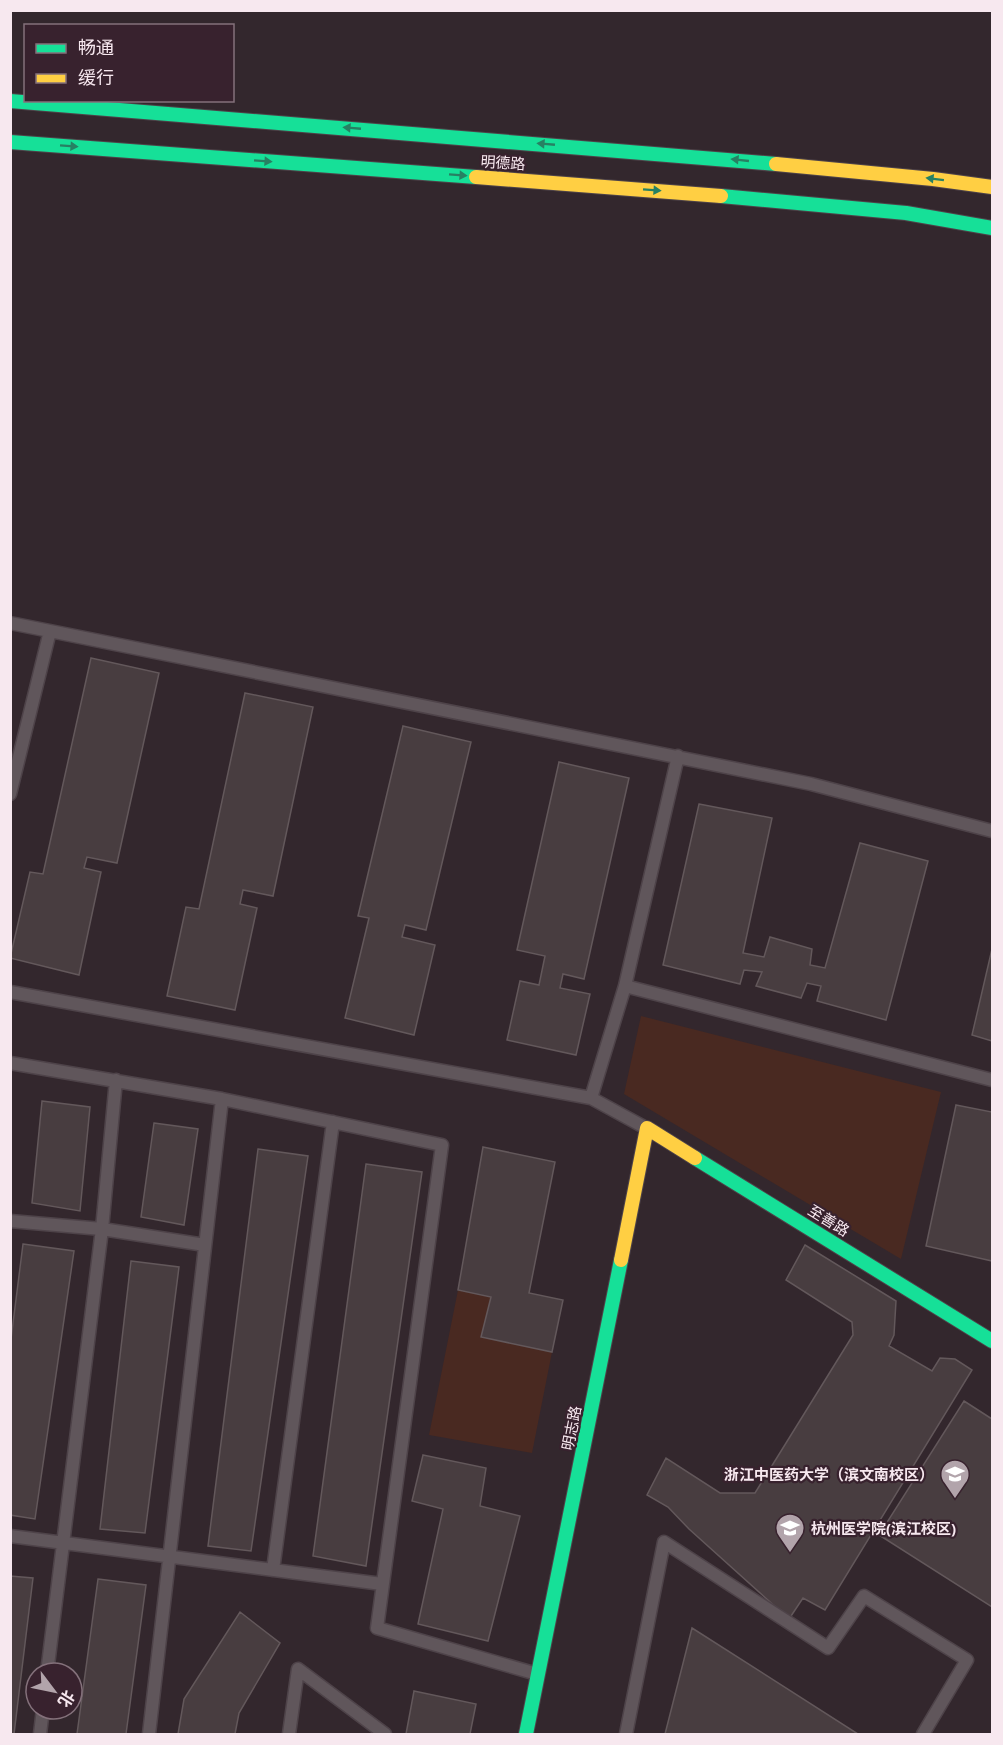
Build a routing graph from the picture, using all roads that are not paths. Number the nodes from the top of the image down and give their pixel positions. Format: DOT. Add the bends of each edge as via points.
graph roads {
  1 [pos="10,101"];
  2 [pos="10,142"];
  3 [pos="993,187"];
  4 [pos="993,228"];
  5 [pos="10,623"];
  6 [pos="50,631"];
  7 [pos="678,756"];
  8 [pos="10,794"];
  9 [pos="993,831"];
  10 [pos="625,986"];
  11 [pos="10,992"];
  12 [pos="10,1064"];
  13 [pos="116,1080"];
  14 [pos="993,1080"];
  15 [pos="591,1098"];
  16 [pos="222,1099"];
  17 [pos="333,1122"];
  18 [pos="647,1128"];
  19 [pos="10,1221"];
  20 [pos="102,1229"];
  21 [pos="205,1245"];
  22 [pos="993,1341"];
  23 [pos="10,1536"];
  24 [pos="63,1541"];
  25 [pos="169,1556"];
  26 [pos="273,1570"];
  27 [pos="382,1584"];
  28 [pos="48,1661"];
  29 [pos="538,1675"];
  30 [pos="149,1734"];
  31 [pos="289,1734"];
  32 [pos="385,1734"];
  33 [pos="526,1734"];
  34 [pos="626,1734"];
  35 [pos="923,1734"];
  3 -- 1 [label="street, 明德路, one-way" via="688,155"];
  2 -- 4 [label="street, 明德路, one-way" via="682,192 906,213"];
  5 -- 6 [label="lane"];
  6 -- 7 [label="lane"];
  6 -- 8 [label="lane"];
  7 -- 9 [label="lane" via="811,784"];
  7 -- 10 [label="lane"];
  10 -- 14 [label="lane"];
  10 -- 15 [label="lane"];
  11 -- 15 [label="lane"];
  12 -- 13 [label="lane"];
  13 -- 16 [label="lane"];
  13 -- 20 [label="lane"];
  15 -- 18 [label="lane"];
  16 -- 17 [label="lane"];
  16 -- 21 [label="lane"];
  17 -- 26 [label="lane"];
  17 -- 27 [label="lane" via="442,1145"];
  18 -- 22 [label="street, 至善路"];
  18 -- 29 [label="street, 明志路"];
  19 -- 20 [label="lane"];
  20 -- 21 [label="lane"];
  20 -- 24 [label="lane"];
  21 -- 25 [label="lane"];
  23 -- 24 [label="lane"];
  24 -- 25 [label="lane"];
  24 -- 28 [label="lane"];
  25 -- 26 [label="lane"];
  25 -- 30 [label="lane"];
  26 -- 27 [label="lane"];
  27 -- 29 [label="lane" via="377,1628"];
  29 -- 33 [label="street, 明志路"];
  31 -- 32 [label="lane" via="298,1669"];
  34 -- 35 [label="lane" via="664,1542 828,1647 864,1596 967,1660"];
}
